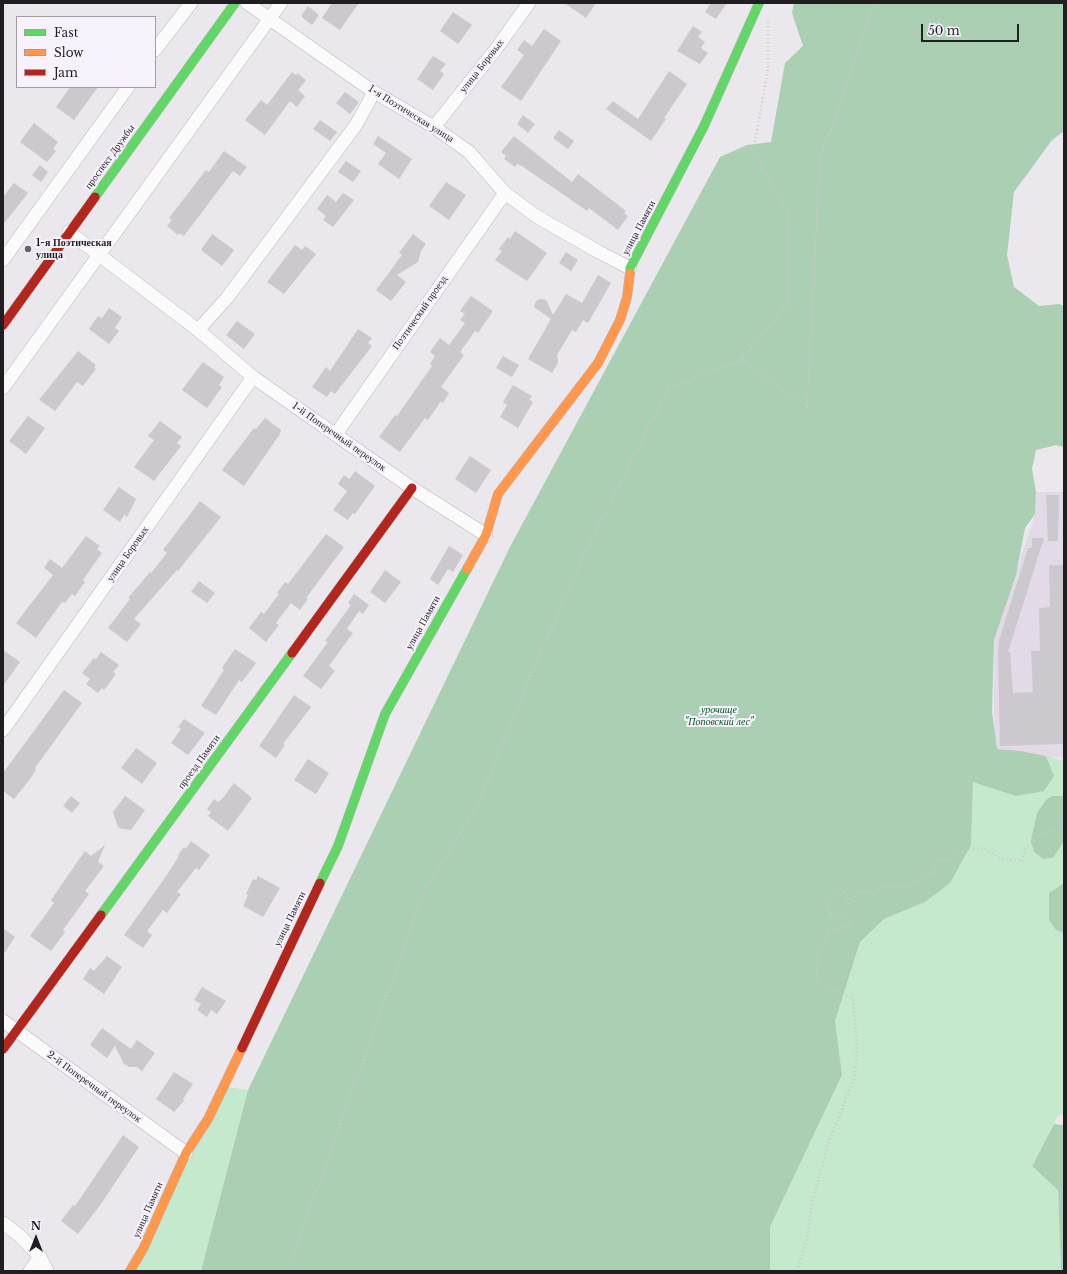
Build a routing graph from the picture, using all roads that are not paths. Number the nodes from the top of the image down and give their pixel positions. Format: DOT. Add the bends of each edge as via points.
graph roads {
  1 [pos="191,3"];
  2 [pos="235,3"];
  3 [pos="247,3"];
  4 [pos="281,3"];
  5 [pos="529,3"];
  6 [pos="758,4"];
  7 [pos="270,19"];
  8 [pos="156,49"];
  9 [pos="127,88"];
  10 [pos="374,92"];
  11 [pos="434,127"];
  12 [pos="505,193"];
  13 [pos="69,232"];
  14 [pos="99,255"];
  15 [pos="3,260"];
  16 [pos="630,268"];
  17 [pos="3,325"];
  18 [pos="198,330"];
  19 [pos="253,377"];
  20 [pos="3,388"];
  21 [pos="336,434"];
  22 [pos="412,488"];
  23 [pos="486,535"];
  24 [pos="3,730"];
  25 [pos="3,1021"];
  26 [pos="17,1030"];
  27 [pos="3,1049"];
  28 [pos="186,1153"];
  29 [pos="3,1223"];
  30 [pos="40,1257"];
  31 [pos="30,1271"];
  32 [pos="47,1271"];
  33 [pos="130,1271"];
  1 -- 8 [label="street"];
  2 -- 13 [label="street, проспект Дружбы"];
  3 -- 7 [label="street, 1-я Поэтическая улица"];
  4 -- 7 [label="street"];
  5 -- 11 [label="street, улица Боровых"];
  6 -- 16 [label="street, улица Памяти" via="704,126"];
  7 -- 10 [label="street, 1-я Поэтическая улица"];
  7 -- 14 [label="street"];
  9 -- 15 [label="street"];
  10 -- 11 [label="street, 1-я Поэтическая улица"];
  10 -- 18 [label="street" via="356,125 237,285"];
  11 -- 12 [label="street, 1-я Поэтическая улица" via="469,152"];
  12 -- 16 [label="street, 1-я Поэтическая улица" via="536,216"];
  12 -- 21 [label="street, Поэтический проезд"];
  13 -- 14 [label="street, 1-й Поперечный переулок"];
  13 -- 17 [label="street, проспект Дружбы"];
  14 -- 18 [label="street, 1-й Поперечный переулок"];
  14 -- 20 [label="street"];
  16 -- 23 [label="street, улица Памяти" via="627,297 620,320 598,363 498,494"];
  18 -- 19 [label="street, 1-й Поперечный переулок"];
  19 -- 21 [label="street, 1-й Поперечный переулок"];
  19 -- 24 [label="street, улица Боровых"];
  21 -- 22 [label="street, 1-й Поперечный переулок"];
  22 -- 23 [label="street, 1-й Поперечный переулок"];
  22 -- 26 [label="street, проезд Памяти"];
  23 -- 28 [label="street, улица Памяти" via="385,714 338,846 208,1119"];
  25 -- 26 [label="street, 2-й Поперечный переулок"];
  26 -- 27 [label="street, проезд Памяти"];
  26 -- 28 [label="street, 2-й Поперечный переулок"];
  28 -- 33 [label="street, улица Памяти" via="143,1249"];
  29 -- 30 [label="street"];
  30 -- 31 [label="street"];
  30 -- 32 [label="street"];
}
